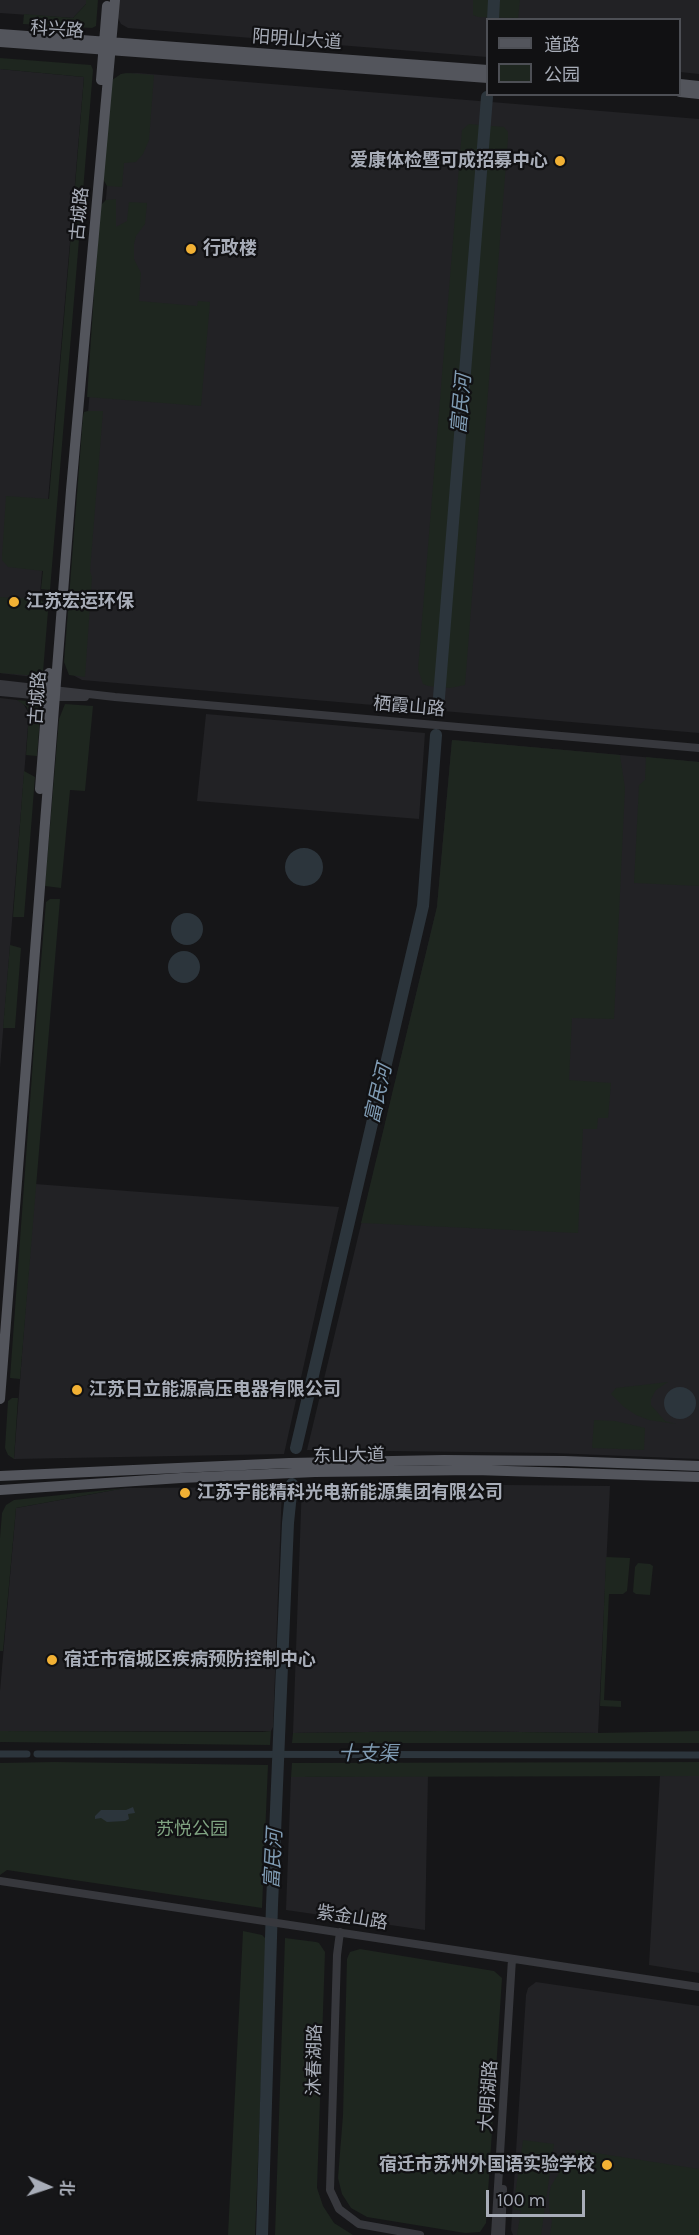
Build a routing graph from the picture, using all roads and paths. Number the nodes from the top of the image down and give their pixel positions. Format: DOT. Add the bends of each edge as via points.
graph roads {
  1 [pos="107,0"];
  2 [pos="115,0"];
  3 [pos="0,34"];
  4 [pos="0,42"];
  5 [pos="108,46"];
  6 [pos="486,70"];
  7 [pos="486,78"];
  8 [pos="681,84"];
  9 [pos="699,86"];
  10 [pos="681,92"];
  11 [pos="699,94"];
  12 [pos="0,684"];
  13 [pos="0,692"];
  14 [pos="51,692"];
  15 [pos="699,748"];
  16 [pos="0,1306"];
  17 [pos="0,1400"];
  18 [pos="699,1466"];
  19 [pos="0,1476"];
  20 [pos="699,1477"];
  21 [pos="0,1490"];
  22 [pos="0,1881"];
  23 [pos="338,1931"];
  24 [pos="514,1959"];
  25 [pos="699,1987"];
  26 [pos="329,2190"];
  27 [pos="393,2235"];
  28 [pos="420,2235"];
  29 [pos="495,2235"];
  30 [pos="501,2235"];
  1 -- 5 [label="main road, 古城路"];
  2 -- 5 [label="main road, 古城路"];
  3 -- 5 [label="main road, 科兴路"];
  4 -- 5 [label="main road, 科兴路"];
  5 -- 6 [label="main road, 阳明山大道"];
  5 -- 7 [label="main road, 阳明山大道"];
  5 -- 14 [label="main road, 古城路"];
  8 -- 9 [label="main road"];
  10 -- 11 [label="main road"];
  12 -- 14 [label="street"];
  13 -- 14 [label="street"];
  14 -- 15 [label="street, 栖霞山路"];
  14 -- 16 [label="main road, 古城路"];
  14 -- 17 [label="main road, 古城路"];
  18 -- 19 [label="main road, 东山大道" via="444,1460"];
  20 -- 21 [label="main road, 东山大道" via="475,1470 306,1472"];
  22 -- 23 [label="street, 紫金山路"];
  23 -- 24 [label="street, 紫金山路"];
  23 -- 26 [label="street, 沐春湖路"];
  24 -- 25 [label="street, 紫金山路"];
  24 -- 29 [label="street, 大明湖路"];
  24 -- 30 [label="street, 大明湖路"];
  26 -- 27 [label="street" via="332,2205 348,2223"];
  26 -- 28 [label="street" via="339,2209 359,2224"];
}
